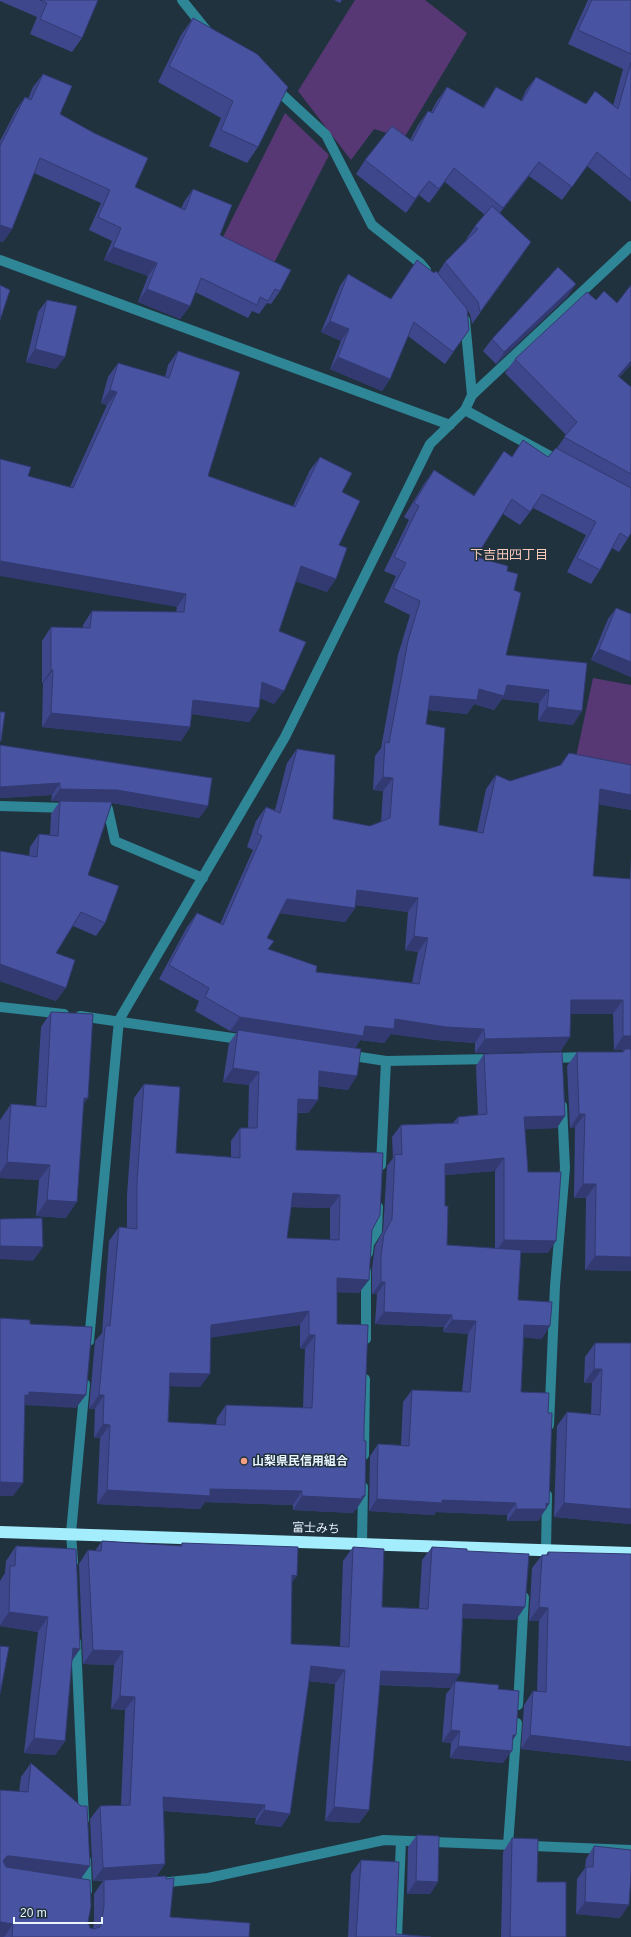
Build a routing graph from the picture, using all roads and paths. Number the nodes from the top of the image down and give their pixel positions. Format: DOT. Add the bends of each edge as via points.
graph roads {
  1 [pos="182,0"];
  2 [pos="215,37"];
  3 [pos="268,81"];
  4 [pos="631,246"];
  5 [pos="0,260"];
  6 [pos="435,281"];
  7 [pos="460,312"];
  8 [pos="472,395"];
  9 [pos="465,410"];
  10 [pos="450,425"];
  11 [pos="568,466"];
  12 [pos="0,806"];
  13 [pos="202,878"];
  14 [pos="0,1007"];
  15 [pos="119,1020"];
  16 [pos="252,1041"];
  17 [pos="339,1054"];
  18 [pos="599,1057"];
  19 [pos="536,1058"];
  20 [pos="505,1059"];
  21 [pos="386,1061"];
  22 [pos="562,1097"];
  23 [pos="380,1177"];
  24 [pos="379,1200"];
  25 [pos="366,1346"];
  26 [pos="88,1352"];
  27 [pos="365,1369"];
  28 [pos="86,1375"];
  29 [pos="549,1432"];
  30 [pos="364,1464"];
  31 [pos="364,1480"];
  32 [pos="547,1488"];
  33 [pos="0,1532"];
  34 [pos="71,1533"];
  35 [pos="362,1543"];
  36 [pos="546,1550"];
  37 [pos="631,1553"];
  38 [pos="73,1572"];
  39 [pos="525,1588"];
  40 [pos="76,1635"];
  41 [pos="85,1832"];
  42 [pos="401,1841"];
  43 [pos="508,1845"];
  44 [pos="85,1848"];
  45 [pos="631,1850"];
  46 [pos="150,1884"];
  47 [pos="88,1901"];
  48 [pos="397,1937"];
  1 -- 2 [label="street" via="203,28"];
  3 -- 6 [label="street" via="326,134 372,225 420,263"];
  4 -- 8 [label="street"];
  5 -- 10 [label="street"];
  7 -- 8 [label="street" via="465,318"];
  8 -- 9 [label="street"];
  9 -- 10 [label="street"];
  9 -- 11 [label="street"];
  10 -- 13 [label="street" via="430,444 285,737"];
  12 -- 13 [label="street" via="108,810 115,841"];
  13 -- 15 [label="street"];
  14 -- 15 [label="street"];
  15 -- 16 [label="street"];
  15 -- 26 [label="street"];
  17 -- 21 [label="street"];
  18 -- 19 [label="street" via="560,1062"];
  20 -- 21 [label="street"];
  21 -- 23 [label="street"];
  22 -- 29 [label="street" via="565,1168 555,1286"];
  24 -- 25 [label="street" via="377,1231 369,1244 366,1268"];
  27 -- 30 [label="street"];
  28 -- 34 [label="street"];
  31 -- 35 [label="street"];
  32 -- 36 [label="street"];
  33 -- 34 [label="highway, 富士みち"];
  34 -- 35 [label="highway, 富士みち"];
  34 -- 38 [label="street"];
  35 -- 36 [label="highway, 富士みち" via="527,1553"];
  36 -- 37 [label="highway, 富士みち"];
  39 -- 43 [label="street"];
  40 -- 41 [label="street"];
  42 -- 43 [label="street"];
  42 -- 46 [label="street" via="384,1840 208,1878"];
  42 -- 48 [label="street"];
  43 -- 45 [label="street"];
  44 -- 47 [label="street"];
}
